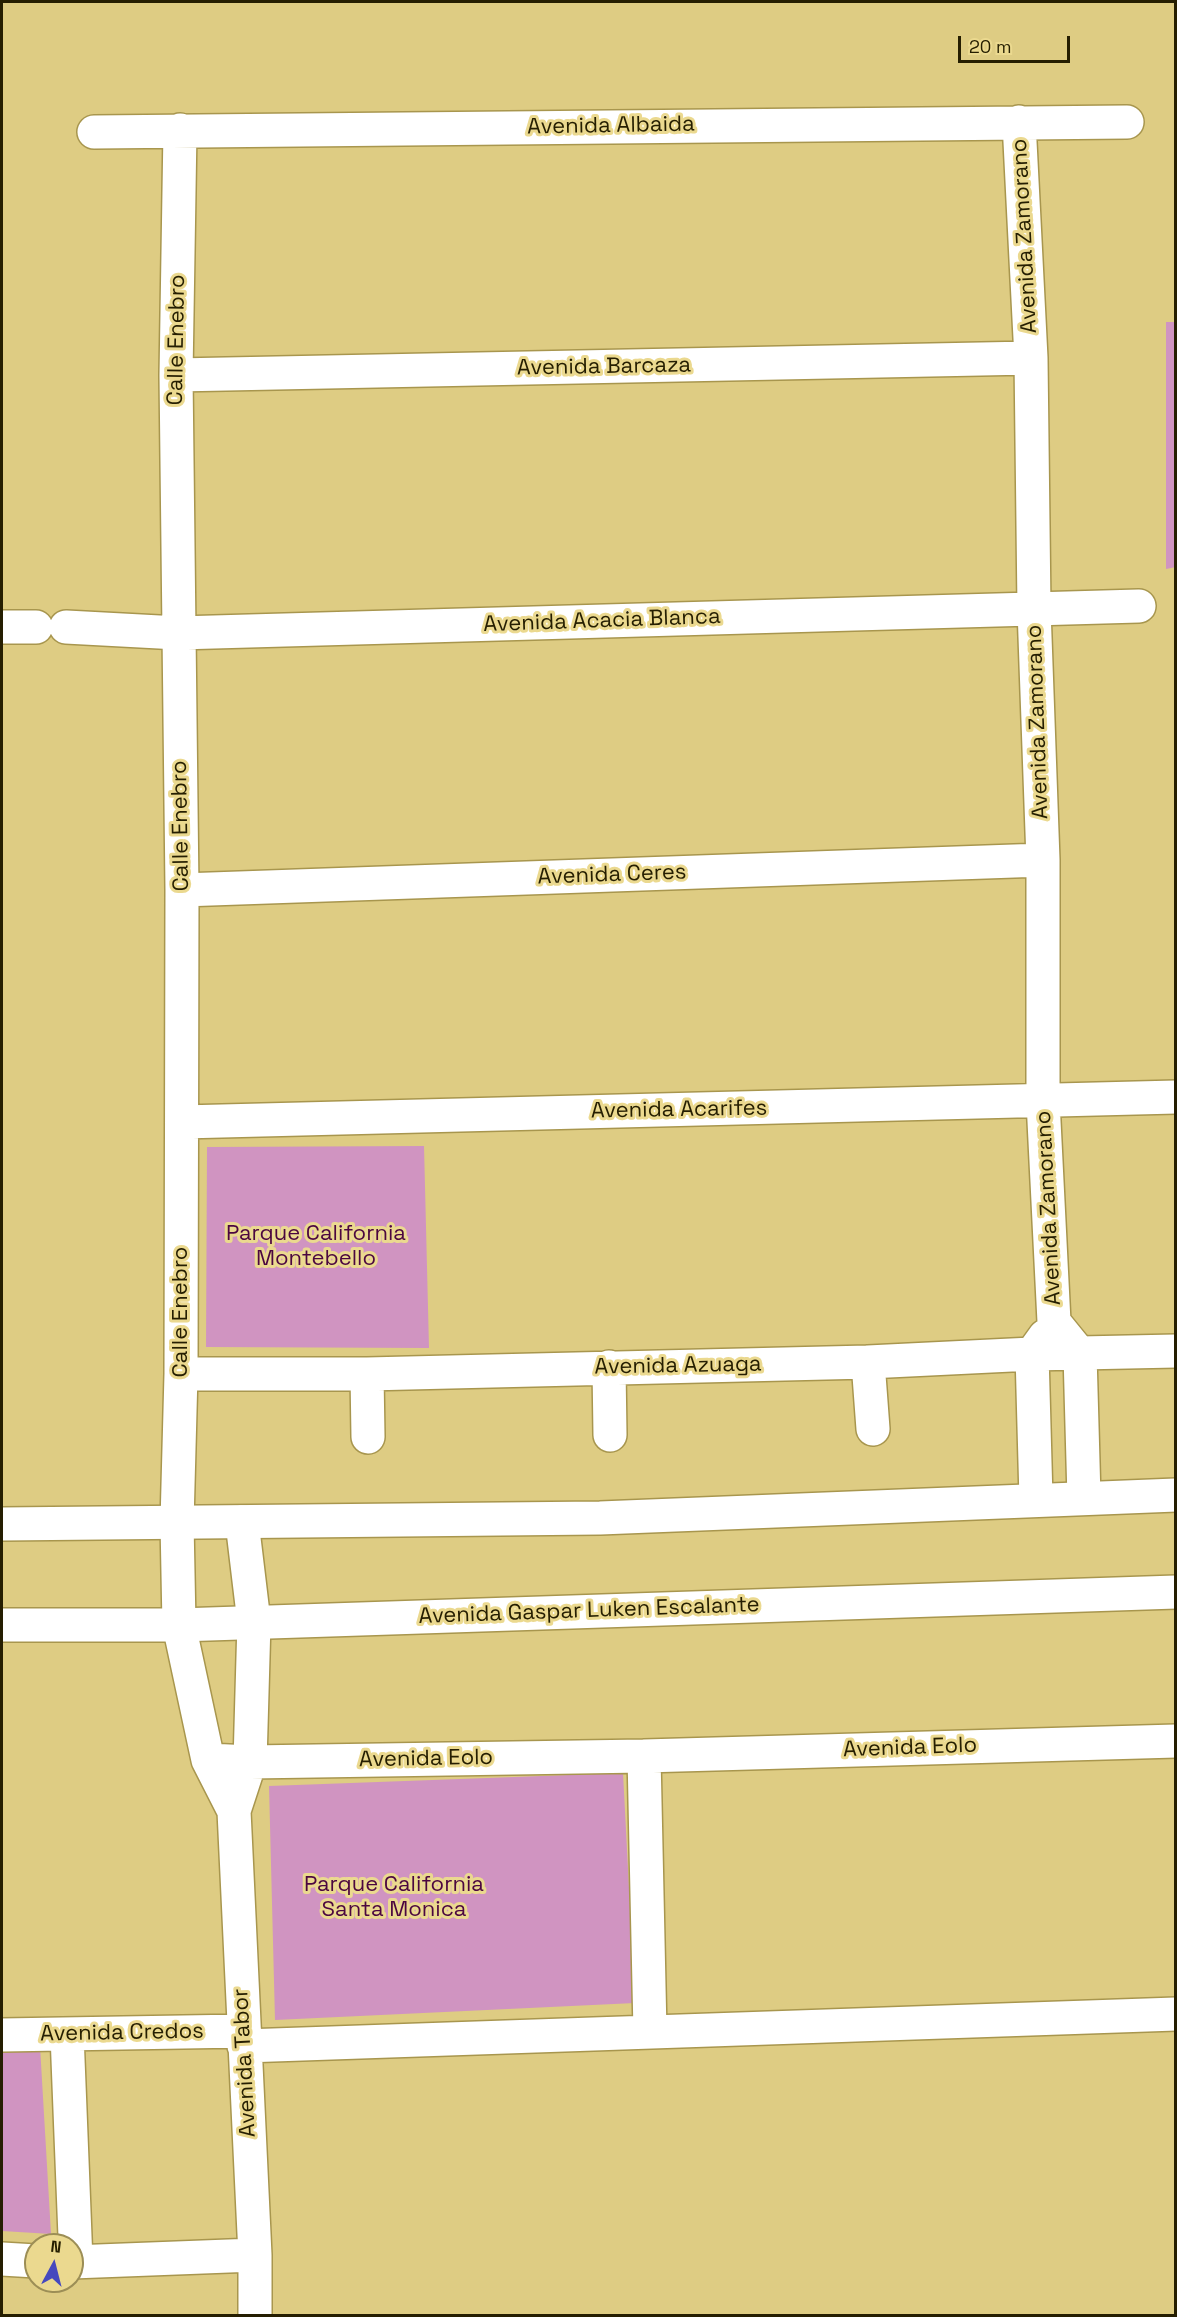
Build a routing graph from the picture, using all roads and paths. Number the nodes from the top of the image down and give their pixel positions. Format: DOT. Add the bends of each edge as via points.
graph roads {
  1 [pos="1019,122"];
  2 [pos="1127,122"];
  3 [pos="180,130"];
  4 [pos="94,132"];
  5 [pos="1031,358"];
  6 [pos="176,375"];
  7 [pos="1139,606"];
  8 [pos="1034,609"];
  9 [pos="2,627"];
  10 [pos="178,633"];
  11 [pos="1043,860"];
  12 [pos="182,890"];
  13 [pos="1176,1097"];
  14 [pos="1043,1101"];
  15 [pos="182,1122"];
  16 [pos="1054,1322"];
  17 [pos="1176,1351"];
  18 [pos="1032,1354"];
  19 [pos="1080,1354"];
  20 [pos="868,1362"];
  21 [pos="609,1367"];
  22 [pos="181,1374"];
  23 [pos="367,1374"];
  24 [pos="873,1429"];
  25 [pos="610,1435"];
  26 [pos="368,1437"];
  27 [pos="1176,1495"];
  28 [pos="1084,1498"];
  29 [pos="1036,1499"];
  30 [pos="177,1522"];
  31 [pos="242,1522"];
  32 [pos="2,1524"];
  33 [pos="1176,1592"];
  34 [pos="254,1622"];
  35 [pos="2,1625"];
  36 [pos="179,1625"];
  37 [pos="1176,1741"];
  38 [pos="644,1756"];
  39 [pos="208,1760"];
  40 [pos="250,1762"];
  41 [pos="234,1810"];
  42 [pos="1176,2014"];
  43 [pos="650,2032"];
  44 [pos="68,2034"];
  45 [pos="2,2035"];
  46 [pos="243,2038"];
  47 [pos="73,2233"];
  48 [pos="255,2255"];
  49 [pos="2,2259"];
  50 [pos="24,2260"];
  51 [pos="84,2262"];
  52 [pos="255,2316"];
  1 -- 2 [label="street, Avenida Albaida"];
  1 -- 3 [label="street, Avenida Albaida"];
  1 -- 5 [label="street, Avenida Zamorano"];
  3 -- 4 [label="street, Avenida Albaida"];
  3 -- 6 [label="street, Calle Enebro"];
  5 -- 6 [label="street, Avenida Barcaza"];
  5 -- 8 [label="street, Avenida Zamorano"];
  6 -- 10 [label="street, Calle Enebro"];
  7 -- 8 [label="street, Avenida Acacia Blanca"];
  8 -- 10 [label="street, Avenida Acacia Blanca"];
  8 -- 11 [label="street, Avenida Zamorano"];
  9 -- 10 [label="street, Avenida Acacia Blanca"];
  10 -- 12 [label="street, Calle Enebro"];
  11 -- 12 [label="street, Avenida Ceres"];
  11 -- 14 [label="street, Avenida Zamorano"];
  12 -- 15 [label="street, Calle Enebro"];
  13 -- 14 [label="street, Avenida Acarifes"];
  14 -- 15 [label="street, Avenida Acarifes"];
  14 -- 16 [label="street, Avenida Zamorano"];
  15 -- 22 [label="street, Calle Enebro"];
  16 -- 18 [label="street, Avenida Zamorano"];
  16 -- 19 [label="street, Avenida Zamorano"];
  17 -- 19 [label="street, Avenida Azuaga"];
  18 -- 19 [label="street, Avenida Azuaga"];
  18 -- 20 [label="street, Avenida Azuaga"];
  18 -- 29 [label="street"];
  19 -- 28 [label="street"];
  20 -- 21 [label="street, Avenida Azuaga"];
  20 -- 24 [label="street"];
  21 -- 23 [label="street, Avenida Azuaga"];
  21 -- 25 [label="street"];
  22 -- 23 [label="street, Avenida Azuaga"];
  22 -- 30 [label="street, Calle Enebro"];
  23 -- 26 [label="street"];
  27 -- 28 [label="street"];
  28 -- 29 [label="street"];
  29 -- 31 [label="street" via="600,1518"];
  30 -- 31 [label="street"];
  30 -- 32 [label="street"];
  30 -- 36 [label="street, Avenida Tabor"];
  31 -- 34 [label="street, Avenida Tabor"];
  33 -- 34 [label="street, Avenida Gaspar Luken Escalante"];
  34 -- 36 [label="street, Avenida Gaspar Luken Escalante"];
  34 -- 40 [label="street, Avenida Tabor"];
  35 -- 36 [label="street, Avenida Gaspar Luken Escalante"];
  36 -- 39 [label="street, Avenida Tabor"];
  37 -- 38 [label="street, Avenida Eolo"];
  38 -- 40 [label="street, Avenida Eolo"];
  38 -- 43 [label="street"];
  39 -- 40 [label="street, Avenida Eolo"];
  39 -- 41 [label="street, Avenida Tabor"];
  40 -- 41 [label="street, Avenida Tabor"];
  41 -- 46 [label="street, Avenida Tabor"];
  42 -- 43 [label="street"];
  43 -- 46 [label="street"];
  44 -- 45 [label="street, Avenida Credos"];
  44 -- 46 [label="street, Avenida Credos"];
  44 -- 47 [label="street"];
  46 -- 48 [label="street, Avenida Tabor"];
  48 -- 51 [label="street"];
  48 -- 52 [label="street, Avenida Tabor"];
  49 -- 50 [label="street"];
}
